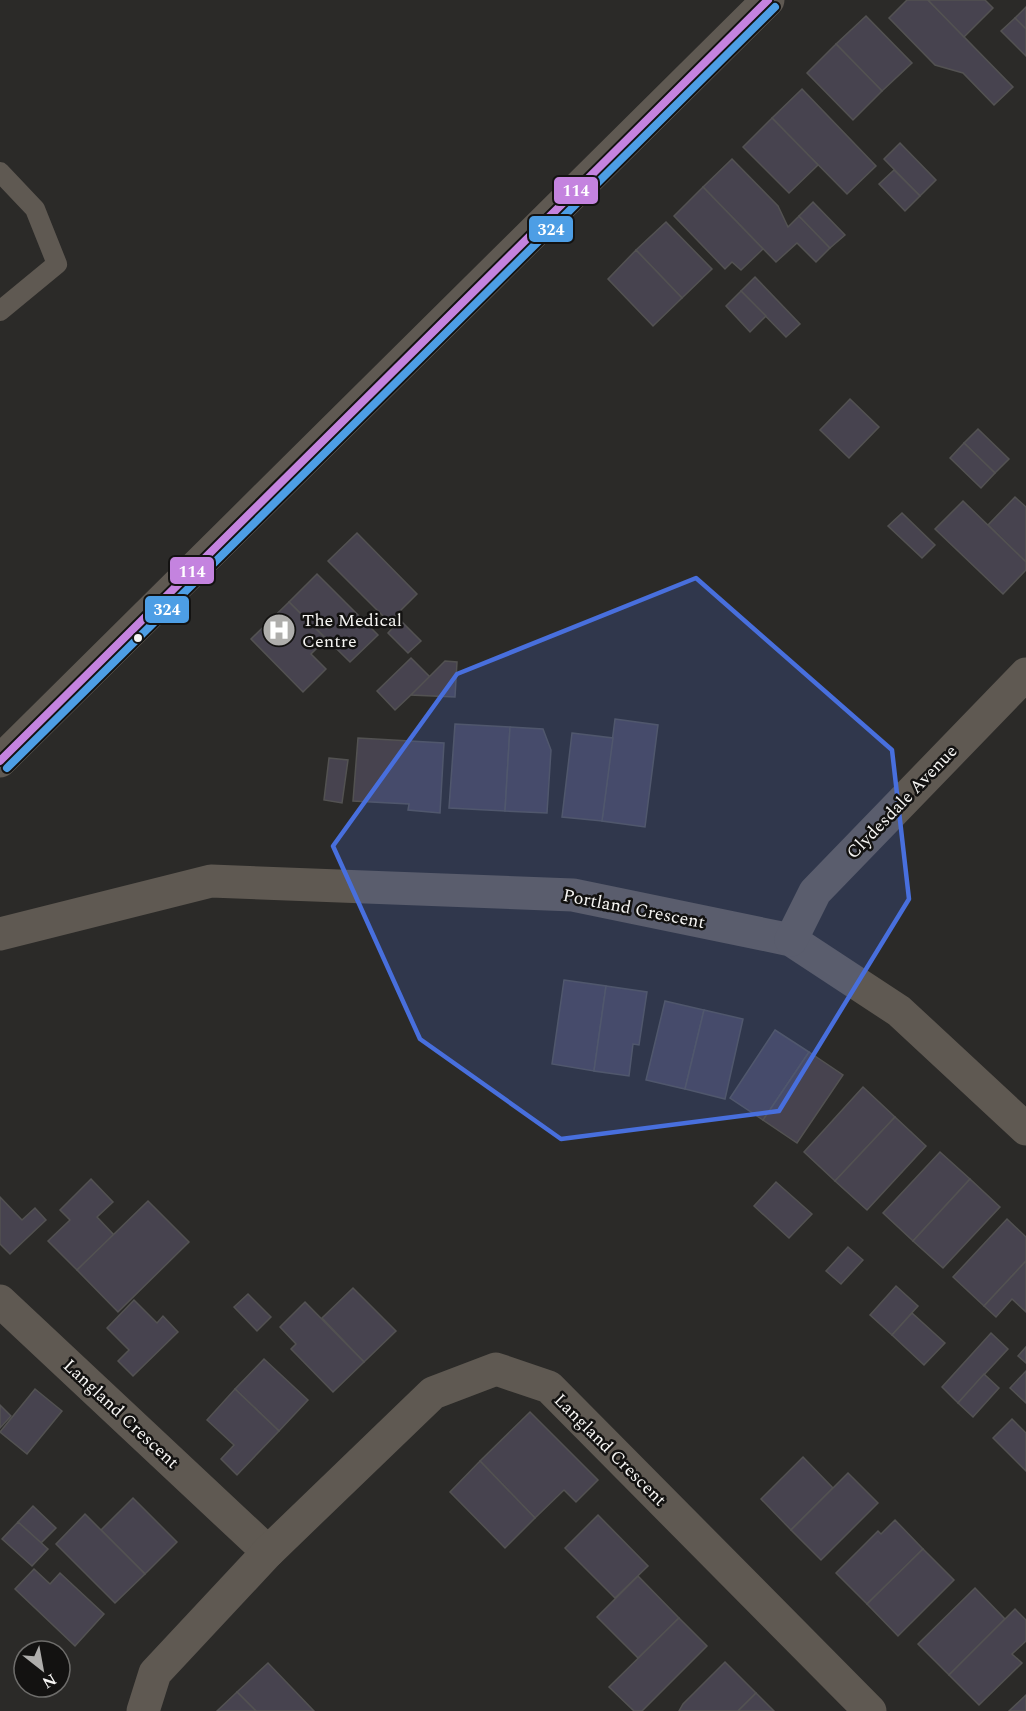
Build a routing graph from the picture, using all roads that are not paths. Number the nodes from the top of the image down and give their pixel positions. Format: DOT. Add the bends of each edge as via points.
graph roads {
  1 [pos="768,0"];
  2 [pos="0,172"];
  3 [pos="0,311"];
  4 [pos="1026,674"];
  5 [pos="0,761"];
  6 [pos="0,934"];
  7 [pos="791,940"];
  8 [pos="1026,1129"];
  9 [pos="0,1301"];
  10 [pos="268,1552"];
  11 [pos="143,1711"];
  12 [pos="870,1711"];
  1 -- 5 [label="street"];
  2 -- 3 [label="lane" via="35,209 57,264"];
  4 -- 7 [label="street, Clydesdale Avenue" via="815,892"];
  6 -- 7 [label="street, Portland Crescent" via="211,881 573,895"];
  7 -- 8 [label="street, Portland Crescent" via="899,1011"];
  9 -- 10 [label="street, Langland Crescent"];
  10 -- 11 [label="street, Langland Crescent" via="154,1673"];
  10 -- 12 [label="street, Langland Crescent" via="433,1393 496,1369 549,1387"];
}
